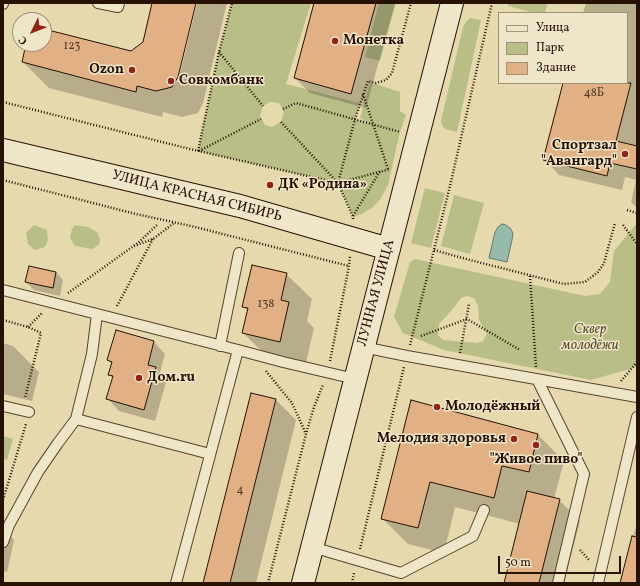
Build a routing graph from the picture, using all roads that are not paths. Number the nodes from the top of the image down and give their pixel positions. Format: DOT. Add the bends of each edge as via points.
graph roads {
  1 [pos="98,3"];
  2 [pos="119,3"];
  3 [pos="452,3"];
  4 [pos="3,150"];
  5 [pos="389,249"];
  6 [pos="239,253"];
  7 [pos="3,290"];
  8 [pos="97,314"];
  9 [pos="220,346"];
  10 [pos="363,346"];
  11 [pos="238,350"];
  12 [pos="355,379"];
  13 [pos="537,379"];
  14 [pos="637,389"];
  15 [pos="632,396"];
  16 [pos="3,406"];
  17 [pos="25,411"];
  18 [pos="637,418"];
  19 [pos="76,419"];
  20 [pos="210,454"];
  21 [pos="484,510"];
  22 [pos="3,542"];
  23 [pos="312,547"];
  24 [pos="176,583"];
  25 [pos="303,583"];
  26 [pos="558,583"];
  27 [pos="598,583"];
  1 -- 2 [label="lane" via="118,7"];
  3 -- 5 [label="street, ЛУННАЯ УЛИЦА"];
  4 -- 5 [label="street, УЛИЦА КРАСНАЯ СИБИРЬ" via="240,206 352,227"];
  5 -- 10 [label="street, ЛУННАЯ УЛИЦА"];
  6 -- 9 [label="lane"];
  7 -- 8 [label="lane"];
  8 -- 9 [label="lane"];
  8 -- 19 [label="lane" via="92,354"];
  9 -- 11 [label="lane"];
  10 -- 12 [label="street, ЛУННАЯ УЛИЦА"];
  10 -- 13 [label="lane"];
  11 -- 12 [label="lane"];
  11 -- 20 [label="lane"];
  12 -- 23 [label="street, ЛУННАЯ УЛИЦА"];
  13 -- 15 [label="lane"];
  13 -- 26 [label="lane" via="584,474"];
  14 -- 15 [label="lane"];
  16 -- 17 [label="lane"];
  18 -- 27 [label="lane"];
  19 -- 20 [label="lane"];
  19 -- 22 [label="lane" via="38,472"];
  20 -- 24 [label="lane"];
  21 -- 23 [label="lane" via="473,536 401,573"];
  23 -- 25 [label="street, ЛУННАЯ УЛИЦА"];
}
